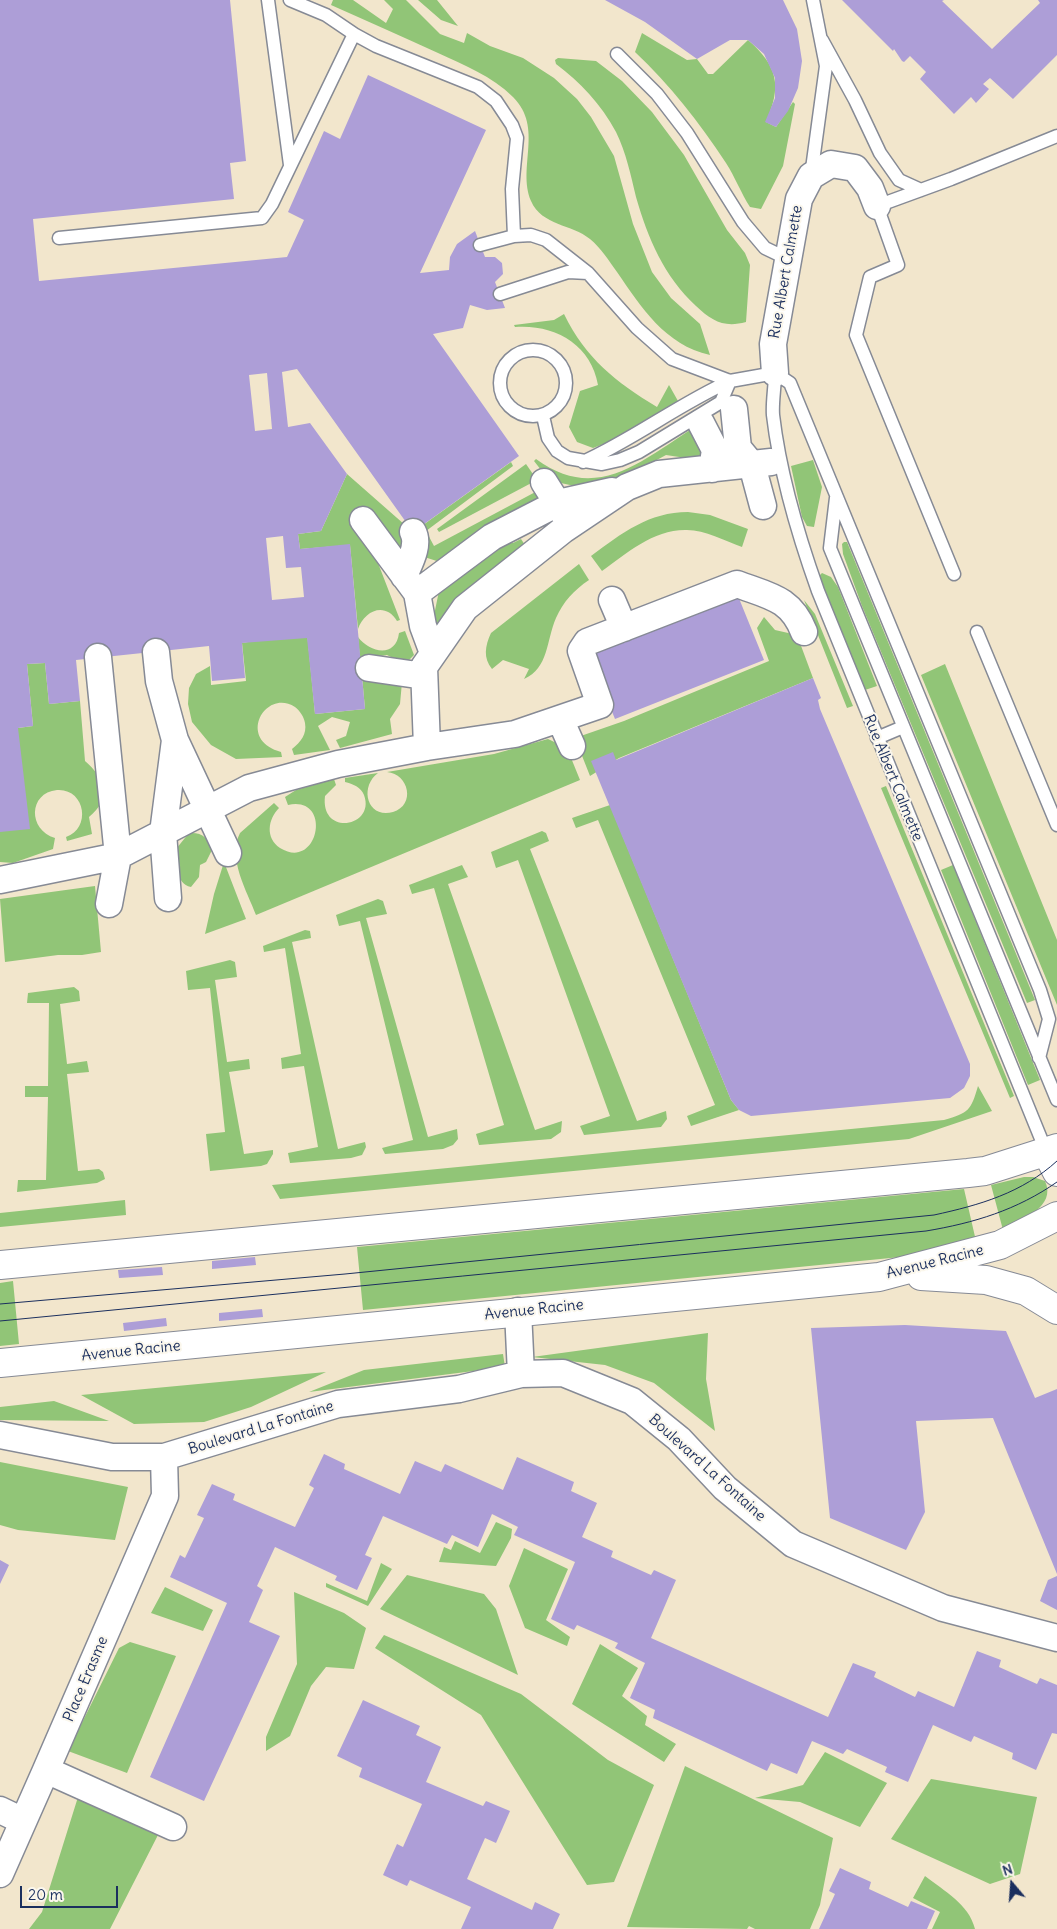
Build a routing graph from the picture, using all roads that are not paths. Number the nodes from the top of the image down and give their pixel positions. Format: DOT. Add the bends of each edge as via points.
graph roads {
  1 [pos="268,0"];
  2 [pos="290,0"];
  3 [pos="813,0"];
  4 [pos="354,34"];
  5 [pos="822,40"];
  6 [pos="618,54"];
  7 [pos="1057,136"];
  8 [pos="290,166"];
  9 [pos="811,176"];
  10 [pos="921,190"];
  11 [pos="877,206"];
  12 [pos="514,236"];
  13 [pos="59,238"];
  14 [pos="480,245"];
  15 [pos="788,259"];
  16 [pos="588,273"];
  17 [pos="500,294"];
  18 [pos="775,373"];
  19 [pos="730,381"];
  20 [pos="734,409"];
  21 [pos="542,416"];
  22 [pos="701,423"];
  23 [pos="738,459"];
  24 [pos="545,486"];
  25 [pos="627,487"];
  26 [pos="837,496"];
  27 [pos="763,506"];
  28 [pos="363,520"];
  29 [pos="569,530"];
  30 [pos="413,532"];
  31 [pos="954,574"];
  32 [pos="410,585"];
  33 [pos="612,600"];
  34 [pos="624,628"];
  35 [pos="804,632"];
  36 [pos="978,632"];
  37 [pos="156,652"];
  38 [pos="98,657"];
  39 [pos="428,664"];
  40 [pos="369,668"];
  41 [pos="560,719"];
  42 [pos="903,727"];
  43 [pos="877,738"];
  44 [pos="175,740"];
  45 [pos="572,746"];
  46 [pos="427,747"];
  47 [pos="209,809"];
  48 [pos="1057,826"];
  49 [pos="163,833"];
  50 [pos="228,853"];
  51 [pos="118,856"];
  52 [pos="0,880"];
  53 [pos="168,898"];
  54 [pos="109,904"];
  55 [pos="1039,1058"];
  56 [pos="1057,1100"];
  57 [pos="1053,1157"];
  58 [pos="1057,1216"];
  59 [pos="0,1265"];
  60 [pos="879,1277"];
  61 [pos="1057,1310"];
  62 [pos="518,1311"];
  63 [pos="0,1364"];
  64 [pos="522,1374"];
  65 [pos="0,1435"];
  66 [pos="164,1457"];
  67 [pos="1057,1638"];
  68 [pos="46,1770"];
  69 [pos="12,1816"];
  70 [pos="173,1828"];
  71 [pos="0,1874"];
  1 -- 8 [label="lane"];
  2 -- 4 [label="lane" via="326,15"];
  3 -- 5 [label="lane"];
  4 -- 8 [label="lane"];
  4 -- 12 [label="lane" via="478,87 496,101 517,138 512,189"];
  5 -- 9 [label="lane" via="826,66"];
  5 -- 10 [label="lane" via="880,153 899,180"];
  6 -- 15 [label="lane" via="657,94 687,132 743,222 765,248"];
  7 -- 10 [label="lane"];
  8 -- 13 [label="lane" via="262,218"];
  9 -- 11 [label="street" via="831,164 855,168 870,188"];
  9 -- 15 [label="street, Rue Albert Calmette" via="799,199"];
  10 -- 11 [label="lane"];
  11 -- 31 [label="lane" via="898,265 870,277 856,335"];
  12 -- 14 [label="lane"];
  12 -- 16 [label="lane" via="531,235 546,240"];
  15 -- 18 [label="street, Rue Albert Calmette" via="773,344"];
  16 -- 17 [label="lane" via="568,272"];
  16 -- 19 [label="lane" via="636,328 672,359"];
  18 -- 19 [label="lane"];
  18 -- 26 [label="lane" via="790,382"];
  18 -- 43 [label="lane, Rue Albert Calmette" via="773,414 798,536"];
  19 -- 21 [label="lane" via="721,402 638,452 602,464 568,458 557,451 548,438"];
  20 -- 23 [label="street"];
  21 -- 21 [label="lane" via="556,408 565,394 567,378 560,363 548,353 532,349 516,354 504,365 500,388 502,397 512,410 526,416"];
  22 -- 23 [label="street"];
  23 -- 25 [label="street" via="659,474"];
  23 -- 27 [label="street"];
  24 -- 25 [label="street"];
  24 -- 29 [label="street"];
  24 -- 32 [label="street" via="492,536"];
  25 -- 29 [label="street"];
  26 -- 42 [label="lane, Rue Albert Calmette" via="830,548"];
  26 -- 55 [label="lane" via="1040,990 1049,1019"];
  28 -- 32 [label="street"];
  29 -- 39 [label="street" via="465,608"];
  30 -- 32 [label="street" via="416,538"];
  32 -- 39 [label="street" via="423,626"];
  33 -- 34 [label="street"];
  34 -- 35 [label="street" via="739,580 781,600 799,620"];
  34 -- 41 [label="street" via="586,642 582,652 603,716"];
  36 -- 48 [label="lane"];
  37 -- 44 [label="street" via="158,681"];
  38 -- 51 [label="street"];
  39 -- 40 [label="street"];
  39 -- 46 [label="street"];
  41 -- 45 [label="street"];
  41 -- 46 [label="street" via="515,734"];
  42 -- 43 [label="lane"];
  42 -- 55 [label="lane, Rue Albert Calmette"];
  43 -- 57 [label="lane, Rue Albert Calmette"];
  44 -- 47 [label="street"];
  44 -- 49 [label="street"];
  46 -- 47 [label="street" via="338,764 249,788"];
  47 -- 49 [label="street"];
  47 -- 50 [label="street"];
  49 -- 51 [label="street"];
  49 -- 53 [label="street"];
  51 -- 52 [label="street"];
  51 -- 54 [label="street"];
  55 -- 56 [label="lane, Rue Albert Calmette"];
  57 -- 59 [label="street" via="968,1173"];
  58 -- 60 [label="street, Avenue Racine" via="1000,1245"];
  60 -- 61 [label="street" via="946,1276 986,1280 1026,1291"];
  60 -- 62 [label="street, Avenue Racine"];
  62 -- 63 [label="street, Avenue Racine"];
  62 -- 64 [label="street"];
  64 -- 66 [label="street, Boulevard La Fontaine" via="458,1389 338,1404"];
  64 -- 67 [label="street, Boulevard La Fontaine" via="563,1373 632,1401 679,1439 725,1488 793,1544 943,1608"];
  65 -- 66 [label="street, Boulevard La Fontaine" via="112,1457"];
  66 -- 68 [label="street, Place Erasme" via="165,1496"];
  68 -- 69 [label="street, Place Erasme"];
  68 -- 70 [label="street"];
  69 -- 71 [label="street, Place Erasme"];
}
